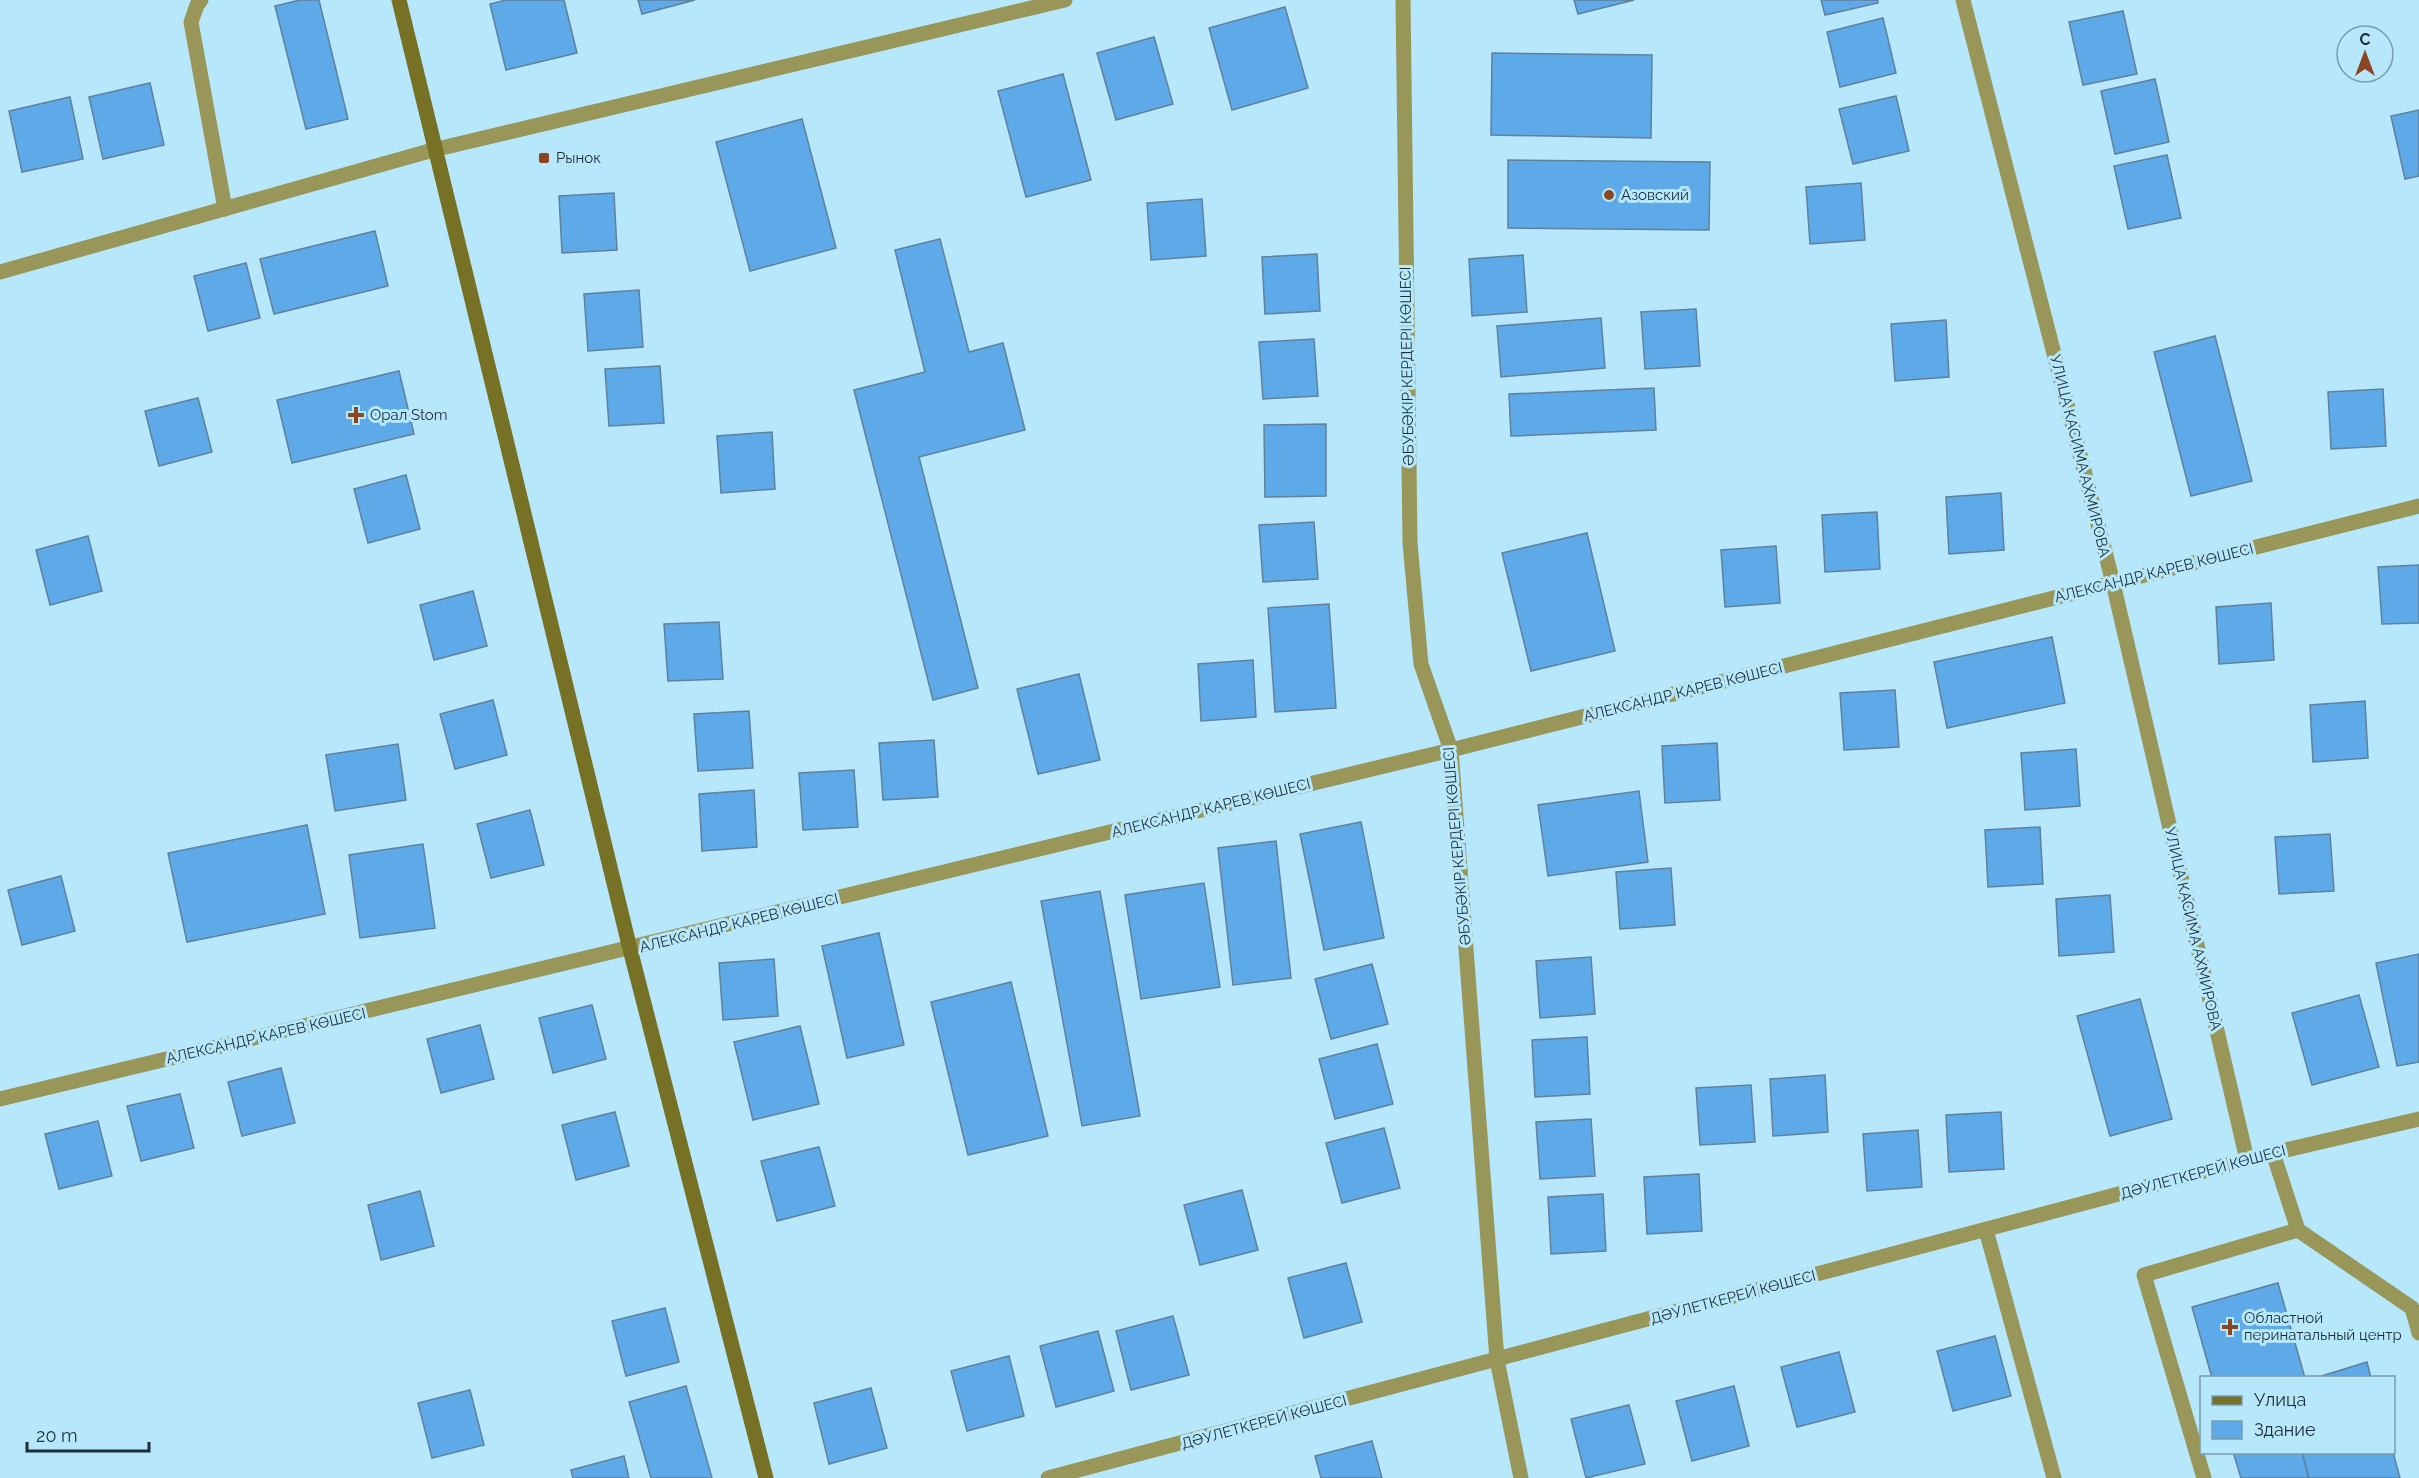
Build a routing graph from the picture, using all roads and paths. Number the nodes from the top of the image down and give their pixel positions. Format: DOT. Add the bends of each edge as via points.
graph roads {
  1 [pos="201,0"];
  2 [pos="399,0"];
  3 [pos="1065,0"];
  4 [pos="1403,0"];
  5 [pos="1963,0"];
  6 [pos="433,150"];
  7 [pos="225,209"];
  8 [pos="0,272"];
  9 [pos="2419,506"];
  10 [pos="2113,583"];
  11 [pos="1451,750"];
  12 [pos="630,949"];
  13 [pos="0,1099"];
  14 [pos="2419,1119"];
  15 [pos="2273,1153"];
  16 [pos="2247,1160"];
  17 [pos="1986,1230"];
  18 [pos="2298,1230"];
  19 [pos="2419,1334"];
  20 [pos="1497,1360"];
  21 [pos="766,1478"];
  22 [pos="1048,1478"];
  23 [pos="1521,1478"];
  24 [pos="2054,1478"];
  25 [pos="2204,1478"];
  1 -- 7 [label="street" via="191,22"];
  2 -- 6 [label="street"];
  3 -- 6 [label="street"];
  4 -- 11 [label="street, ӘБУБӘКІР КЕРДЕРІ КӨШЕСІ" via="1410,543 1421,664"];
  5 -- 10 [label="street, УЛИЦА КАСИМА АХМИРОВА"];
  6 -- 7 [label="street"];
  6 -- 12 [label="street"];
  7 -- 8 [label="street"];
  9 -- 10 [label="street, АЛЕКСАНДР КАРЕВ КӨШЕСІ"];
  10 -- 11 [label="street, АЛЕКСАНДР КАРЕВ КӨШЕСІ"];
  10 -- 16 [label="street, УЛИЦА КАСИМА АХМИРОВА"];
  11 -- 12 [label="street, АЛЕКСАНДР КАРЕВ КӨШЕСІ"];
  11 -- 20 [label="street, ӘБУБӘКІР КЕРДЕРІ КӨШЕСІ"];
  12 -- 13 [label="street, АЛЕКСАНДР КАРЕВ КӨШЕСІ"];
  12 -- 21 [label="street"];
  14 -- 15 [label="street, ДӘУЛЕТКЕРЕЙ КӨШЕСІ"];
  15 -- 16 [label="street, ДӘУЛЕТКЕРЕЙ КӨШЕСІ"];
  15 -- 18 [label="street"];
  16 -- 17 [label="street, ДӘУЛЕТКЕРЕЙ КӨШЕСІ"];
  17 -- 20 [label="street, ДӘУЛЕТКЕРЕЙ КӨШЕСІ"];
  17 -- 24 [label="street"];
  18 -- 19 [label="street" via="2412,1308"];
  18 -- 25 [label="street" via="2144,1275"];
  20 -- 22 [label="street, ДӘУЛЕТКЕРЕЙ КӨШЕСІ"];
  20 -- 23 [label="street, ӘБУБӘКІР КЕРДЕРІ КӨШЕСІ"];
}
